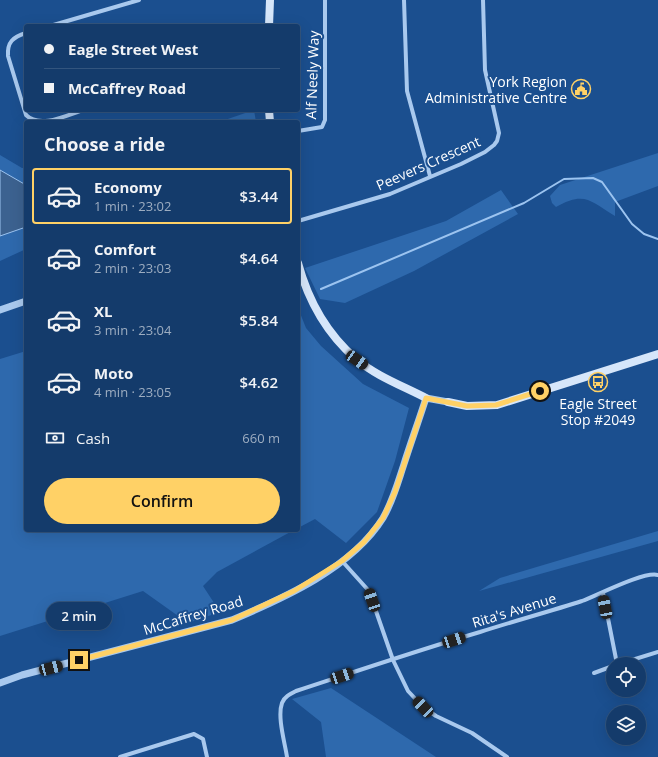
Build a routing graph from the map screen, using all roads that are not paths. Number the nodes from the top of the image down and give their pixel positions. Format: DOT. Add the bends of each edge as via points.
graph roads {
  1 [pos="139,0"];
  2 [pos="270,0"];
  3 [pos="325,0"];
  4 [pos="404,0"];
  5 [pos="484,0"];
  6 [pos="57,24"];
  7 [pos="269,24"];
  8 [pos="24,34"];
  9 [pos="24,108"];
  10 [pos="25,112"];
  11 [pos="76,112"];
  12 [pos="31,120"];
  13 [pos="49,120"];
  14 [pos="300,131"];
  15 [pos="430,176"];
  16 [pos="300,220"];
  17 [pos="300,271"];
  18 [pos="24,302"];
  19 [pos="0,310"];
  20 [pos="658,354"];
  21 [pos="426,398"];
  22 [pos="448,402"];
  23 [pos="342,561"];
  24 [pos="658,576"];
  25 [pos="603,593"];
  26 [pos="658,652"];
  27 [pos="617,657"];
  28 [pos="641,657"];
  29 [pos="392,660"];
  30 [pos="606,669"];
  31 [pos="594,673"];
  32 [pos="0,683"];
  33 [pos="125,756"];
  34 [pos="120,757"];
  35 [pos="207,757"];
  36 [pos="287,757"];
  37 [pos="507,757"];
  1 -- 6 [label="street"];
  2 -- 7 [label="main road"];
  3 -- 14 [label="street, Alf Neely Way" via="325,120 322,127"];
  4 -- 15 [label="street" via="407,91"];
  5 -- 15 [label="street, Peevers Crescent" via="485,70 499,133 497,141 485,152"];
  8 -- 9 [label="street" via="11,40 7,48"];
  10 -- 12 [label="street"];
  11 -- 13 [label="street"];
  15 -- 16 [label="street, Peevers Crescent" via="390,194"];
  17 -- 21 [label="main road" via="304,287 318,313 342,345 357,360 377,373"];
  18 -- 19 [label="street"];
  20 -- 22 [label="main road" via="496,405 467,406"];
  21 -- 22 [label="street"];
  21 -- 23 [label="street, McCaffrey Road" via="395,492 383,518 364,542"];
  23 -- 29 [label="street" via="369,591"];
  23 -- 32 [label="street, McCaffrey Road" via="294,591 232,620"];
  24 -- 25 [label="street, Rita's Avenue" via="646,576"];
  25 -- 27 [label="street"];
  25 -- 29 [label="street, Rita's Avenue" via="541,615"];
  26 -- 28 [label="street"];
  29 -- 36 [label="street, Rita's Avenue" via="287,696 282,703 280,715"];
  29 -- 37 [label="street" via="408,691 423,707"];
  30 -- 31 [label="street"];
  33 -- 34 [label="street"];
  33 -- 35 [label="street" via="194,734 203,739"];
}
